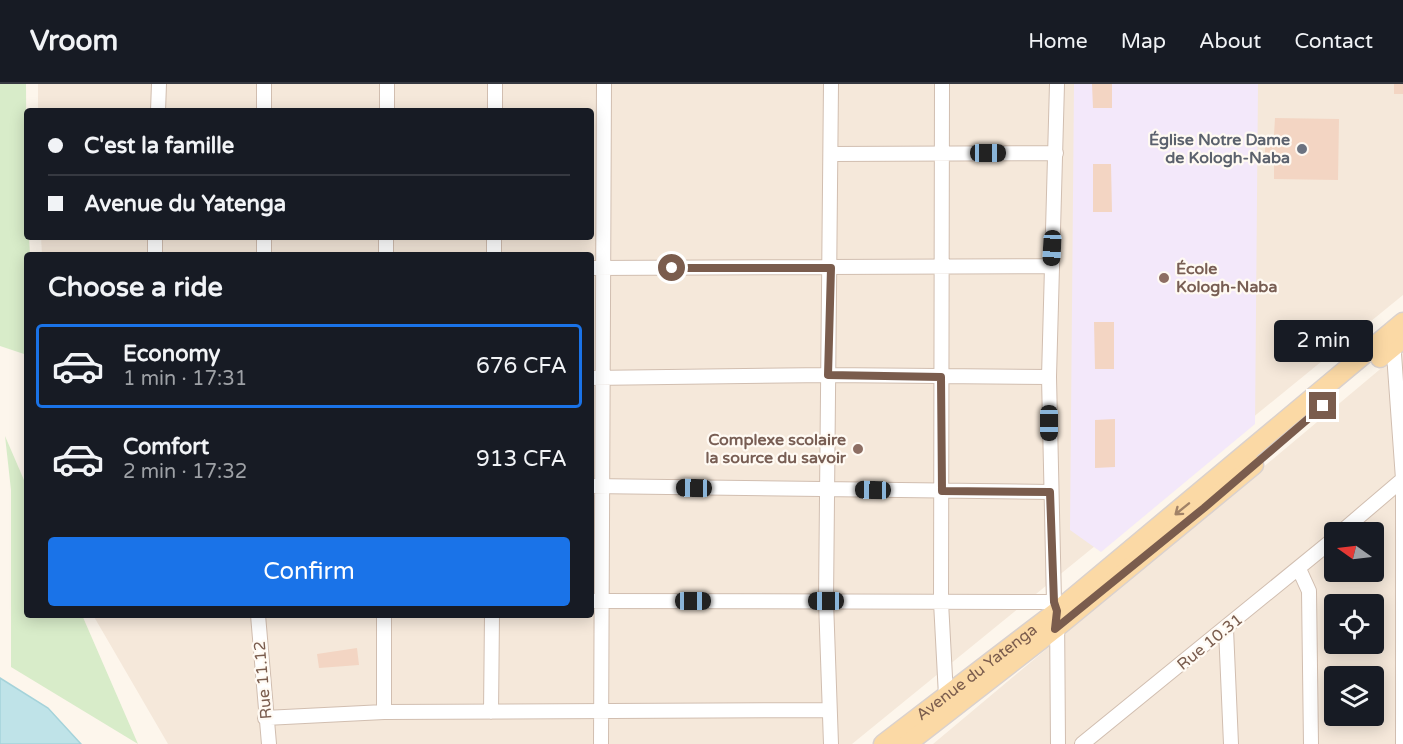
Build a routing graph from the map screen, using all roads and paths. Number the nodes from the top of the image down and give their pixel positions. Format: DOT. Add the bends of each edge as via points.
graph roads {
  1 [pos="159,84"];
  2 [pos="264,84"];
  3 [pos="387,84"];
  4 [pos="495,84"];
  5 [pos="604,84"];
  6 [pos="831,84"];
  7 [pos="942,84"];
  8 [pos="1057,84"];
  9 [pos="158,108"];
  10 [pos="264,108"];
  11 [pos="387,108"];
  12 [pos="495,108"];
  13 [pos="598,152"];
  14 [pos="831,153"];
  15 [pos="942,153"];
  16 [pos="1056,153"];
  17 [pos="1051,266"];
  18 [pos="942,267"];
  19 [pos="598,268"];
  20 [pos="831,268"];
  21 [pos="1398,335"];
  22 [pos="828,375"];
  23 [pos="941,377"];
  24 [pos="1049,377"];
  25 [pos="597,378"];
  26 [pos="1403,479"];
  27 [pos="597,486"];
  28 [pos="827,489"];
  29 [pos="942,491"];
  30 [pos="1050,492"];
  31 [pos="1353,522"];
  32 [pos="1324,547"];
  33 [pos="1299,569"];
  34 [pos="596,601"];
  35 [pos="826,601"];
  36 [pos="940,602"];
  37 [pos="1055,614"];
  38 [pos="258,618"];
  39 [pos="384,618"];
  40 [pos="492,618"];
  41 [pos="1226,629"];
  42 [pos="946,696"];
  43 [pos="829,710"];
  44 [pos="602,711"];
  45 [pos="384,712"];
  46 [pos="491,712"];
  47 [pos="1403,714"];
  48 [pos="265,718"];
  49 [pos="269,744"];
  50 [pos="601,744"];
  51 [pos="831,744"];
  52 [pos="883,744"];
  53 [pos="907,744"];
  54 [pos="1058,744"];
  55 [pos="1082,744"];
  56 [pos="1231,744"];
  57 [pos="1311,744"];
  58 [pos="1403,744"];
  1 -- 9 [label="street"];
  2 -- 10 [label="street"];
  3 -- 11 [label="street"];
  4 -- 12 [label="street"];
  5 -- 13 [label="street"];
  6 -- 14 [label="street"];
  7 -- 15 [label="street"];
  8 -- 16 [label="street"];
  13 -- 19 [label="street"];
  14 -- 15 [label="street"];
  14 -- 20 [label="street"];
  15 -- 16 [label="street"];
  15 -- 18 [label="street"];
  16 -- 17 [label="street"];
  17 -- 18 [label="street"];
  17 -- 24 [label="street"];
  18 -- 20 [label="street"];
  18 -- 23 [label="street"];
  19 -- 20 [label="street"];
  19 -- 25 [label="street"];
  20 -- 22 [label="street"];
  21 -- 26 [label="street"];
  21 -- 37 [label="main road, Avenue du Yatenga"];
  22 -- 23 [label="street"];
  22 -- 25 [label="street"];
  22 -- 28 [label="street"];
  23 -- 24 [label="street"];
  23 -- 29 [label="street"];
  24 -- 30 [label="street"];
  25 -- 27 [label="street"];
  26 -- 31 [label="street"];
  26 -- 47 [label="street"];
  27 -- 28 [label="street"];
  27 -- 34 [label="street"];
  28 -- 29 [label="street"];
  28 -- 35 [label="street"];
  29 -- 30 [label="street"];
  29 -- 36 [label="street"];
  30 -- 37 [label="street"];
  32 -- 33 [label="street, Rue 10.31"];
  33 -- 41 [label="street, Rue 10.31"];
  33 -- 57 [label="street" via="1309,591"];
  34 -- 35 [label="street"];
  34 -- 44 [label="street"];
  35 -- 36 [label="street"];
  35 -- 43 [label="street"];
  36 -- 37 [label="street"];
  36 -- 42 [label="street"];
  37 -- 42 [label="main road, Avenue du Yatenga"];
  37 -- 53 [label="main road, Avenue du Yatenga"];
  37 -- 54 [label="street"];
  38 -- 48 [label="street, Rue 11.12"];
  39 -- 45 [label="street"];
  40 -- 46 [label="street"];
  41 -- 55 [label="street, Rue 10.31"];
  41 -- 56 [label="street"];
  42 -- 52 [label="main road, Avenue du Yatenga"];
  43 -- 44 [label="street"];
  43 -- 51 [label="street"];
  44 -- 46 [label="street"];
  44 -- 50 [label="street"];
  45 -- 46 [label="street"];
  45 -- 48 [label="street"];
  47 -- 58 [label="street"];
  48 -- 49 [label="street, Rue 11.12"];
}
